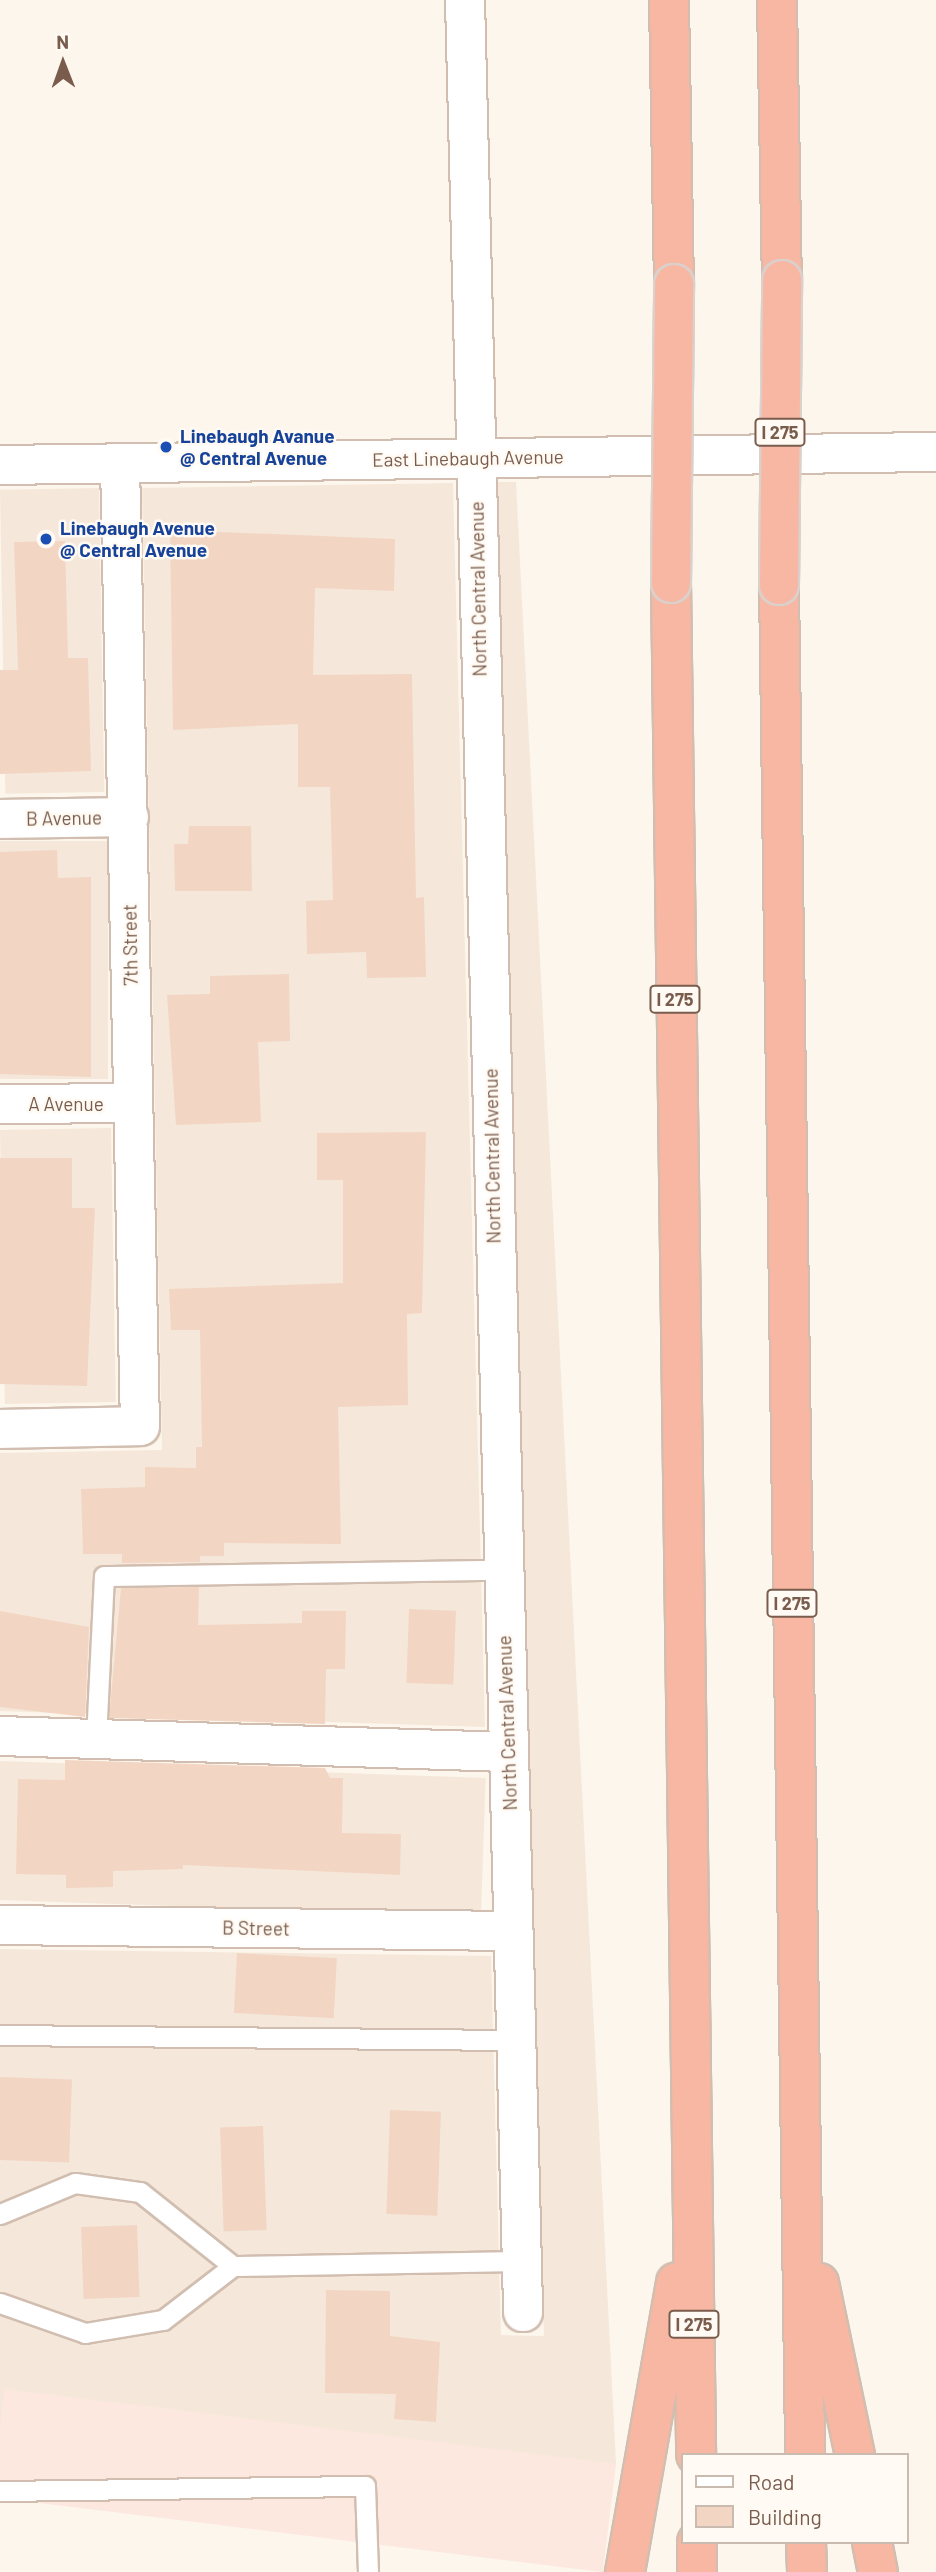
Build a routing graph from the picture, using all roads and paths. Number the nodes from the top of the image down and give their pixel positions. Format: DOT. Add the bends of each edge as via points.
graph roads {
  1 [pos="465,0"];
  2 [pos="669,0"];
  3 [pos="776,0"];
  4 [pos="936,453"];
  5 [pos="474,458"];
  6 [pos="120,464"];
  7 [pos="0,465"];
  8 [pos="129,817"];
  9 [pos="0,819"];
  10 [pos="132,1103"];
  11 [pos="0,1104"];
  12 [pos="0,1429"];
  13 [pos="502,1570"];
  14 [pos="0,1736"];
  15 [pos="96,1740"];
  16 [pos="508,1752"];
  17 [pos="0,1925"];
  18 [pos="512,1931"];
  19 [pos="0,2035"];
  20 [pos="516,2040"];
  21 [pos="692,2194"];
  22 [pos="802,2209"];
  23 [pos="0,2214"];
  24 [pos="524,2261"];
  25 [pos="233,2266"];
  26 [pos="0,2303"];
  27 [pos="523,2312"];
  28 [pos="696,2453"];
  29 [pos="805,2453"];
  30 [pos="855,2453"];
  31 [pos="0,2491"];
  32 [pos="697,2544"];
  33 [pos="806,2544"];
  34 [pos="872,2544"];
  35 [pos="369,2572"];
  36 [pos="625,2572"];
  37 [pos="697,2572"];
  38 [pos="807,2572"];
  39 [pos="878,2572"];
  1 -- 5 [label="street, North Central Avenue"];
  2 -- 21 [label="highway, I 275, bridge" via="674,284 671,583"];
  3 -- 22 [label="highway, I 275, bridge" via="782,280 779,585"];
  4 -- 5 [label="street, East Linebaugh Avenue"];
  5 -- 6 [label="street, East Linebaugh Avenue"];
  5 -- 13 [label="street, North Central Avenue"];
  6 -- 7 [label="street, East Linebaugh Avenue"];
  6 -- 8 [label="street, 7th Street"];
  8 -- 9 [label="street, B Avenue"];
  8 -- 10 [label="street, 7th Street"];
  10 -- 11 [label="street, A Avenue"];
  10 -- 12 [label="street, 7th Street" via="139,1426"];
  13 -- 15 [label="lane" via="104,1576"];
  13 -- 16 [label="street, North Central Avenue"];
  14 -- 15 [label="street"];
  15 -- 16 [label="street"];
  16 -- 18 [label="street, North Central Avenue"];
  17 -- 18 [label="street, B Street"];
  18 -- 20 [label="street, North Central Avenue"];
  19 -- 20 [label="lane"];
  20 -- 24 [label="street, North Central Avenue"];
  21 -- 28 [label="highway, I 275"];
  21 -- 36 [label="highway"];
  22 -- 29 [label="highway, I 275"];
  22 -- 30 [label="highway"];
  23 -- 25 [label="lane" via="75,2183 141,2192"];
  24 -- 25 [label="lane"];
  24 -- 27 [label="street, North Central Avenue"];
  25 -- 26 [label="lane" via="163,2320 85,2333"];
  31 -- 35 [label="lane" via="365,2486"];
  32 -- 37 [label="highway"];
  33 -- 38 [label="highway"];
  34 -- 39 [label="highway"];
}
